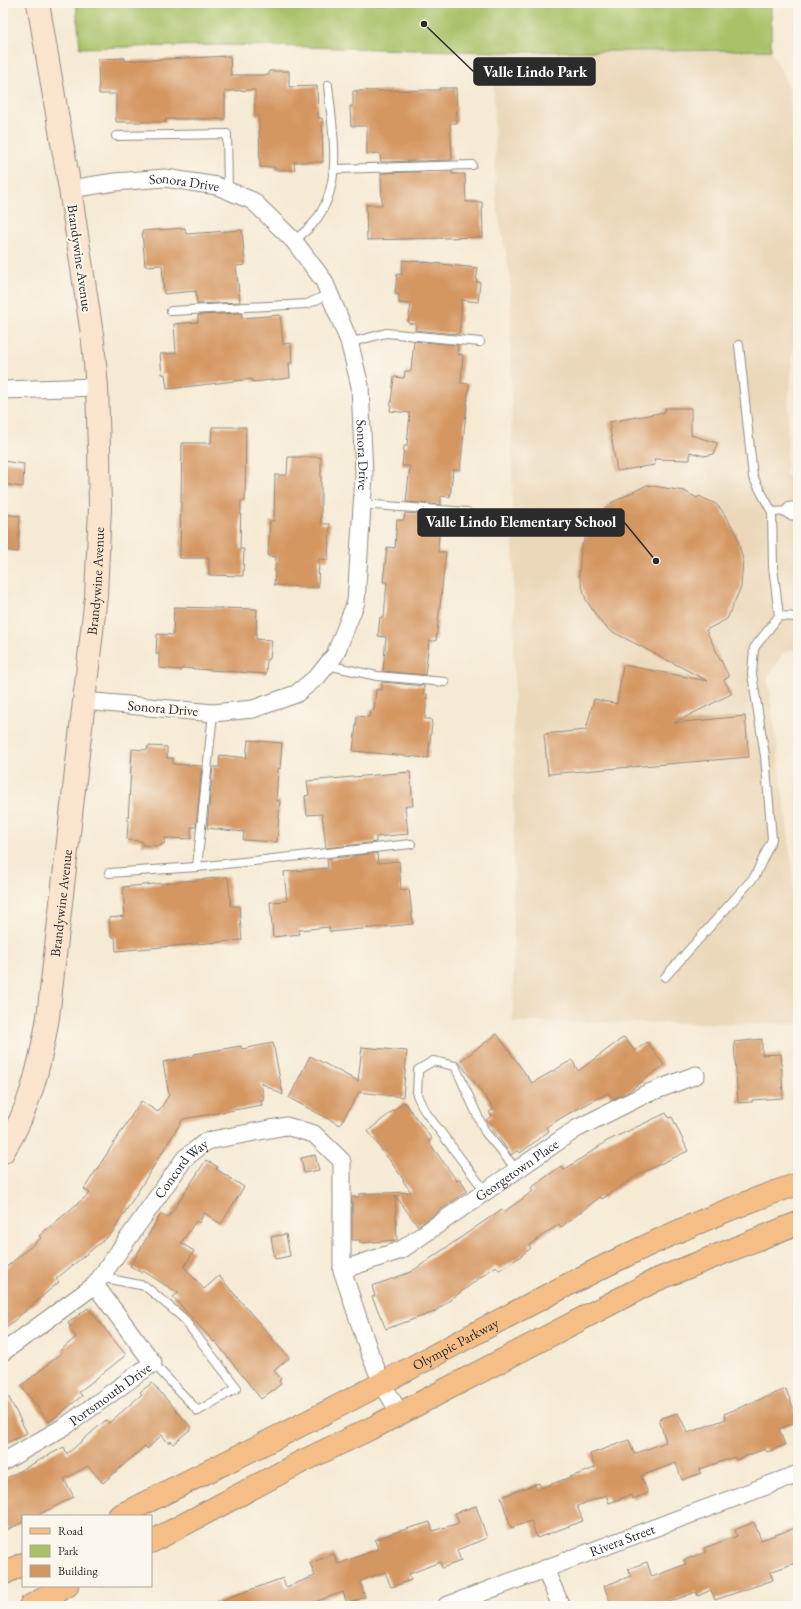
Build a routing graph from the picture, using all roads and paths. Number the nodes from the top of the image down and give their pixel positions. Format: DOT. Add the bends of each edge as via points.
graph roads {
  1 [pos="38,3"];
  2 [pos="328,85"];
  3 [pos="116,136"];
  4 [pos="472,165"];
  5 [pos="335,169"];
  6 [pos="70,190"];
  7 [pos="228,191"];
  8 [pos="294,241"];
  9 [pos="329,294"];
  10 [pos="171,311"];
  11 [pos="349,342"];
  12 [pos="480,342"];
  13 [pos="739,345"];
  14 [pos="97,387"];
  15 [pos="3,390"];
  16 [pos="361,504"];
  17 [pos="795,511"];
  18 [pos="467,512"];
  19 [pos="772,512"];
  20 [pos="779,616"];
  21 [pos="798,617"];
  22 [pos="327,665"];
  23 [pos="445,682"];
  24 [pos="85,701"];
  25 [pos="213,712"];
  26 [pos="411,844"];
  27 [pos="197,866"];
  28 [pos="109,873"];
  29 [pos="665,977"];
  30 [pos="696,1075"];
  31 [pos="3,1152"];
  32 [pos="517,1170"];
  33 [pos="798,1184"];
  34 [pos="485,1191"];
  35 [pos="798,1223"];
  36 [pos="342,1270"];
  37 [pos="97,1281"];
  38 [pos="3,1352"];
  39 [pos="153,1363"];
  40 [pos="382,1383"];
  41 [pos="400,1414"];
  42 [pos="3,1462"];
  43 [pos="798,1474"];
  44 [pos="121,1515"];
  45 [pos="152,1541"];
  46 [pos="22,1564"];
  47 [pos="545,1569"];
  48 [pos="3,1574"];
  49 [pos="65,1587"];
  50 [pos="30,1606"];
  51 [pos="446,1606"];
  52 [pos="561,1606"];
  1 -- 6 [label="street, Brandywine Avenue"];
  2 -- 5 [label="lane"];
  3 -- 7 [label="lane" via="227,134"];
  4 -- 5 [label="lane"];
  5 -- 8 [label="lane" via="328,196 318,218"];
  6 -- 7 [label="street, Sonora Drive" via="114,182 165,178 217,186"];
  6 -- 14 [label="street, Brandywine Avenue" via="93,341"];
  7 -- 8 [label="street, Sonora Drive" via="253,201"];
  8 -- 9 [label="street, Sonora Drive" via="324,281"];
  9 -- 10 [label="lane" via="307,304"];
  9 -- 11 [label="street, Sonora Drive"];
  11 -- 12 [label="lane" via="386,333"];
  11 -- 16 [label="street, Sonora Drive" via="360,386 364,475"];
  13 -- 19 [label="lane" via="753,477"];
  14 -- 15 [label="street"];
  14 -- 24 [label="street, Brandywine Avenue" via="100,508 96,596"];
  16 -- 18 [label="lane"];
  16 -- 22 [label="street, Sonora Drive" via="356,602 335,655"];
  17 -- 19 [label="lane"];
  19 -- 20 [label="lane" via="773,567"];
  20 -- 21 [label="lane"];
  20 -- 29 [label="lane" via="754,648 752,674 765,756 772,840 755,876"];
  22 -- 23 [label="lane" via="377,676"];
  22 -- 25 [label="street, Sonora Drive" via="296,694 253,709"];
  24 -- 25 [label="street, Sonora Drive"];
  24 -- 31 [label="street, Brandywine Avenue" via="49,1009 40,1065 30,1098"];
  25 -- 27 [label="lane"];
  26 -- 27 [label="lane"];
  27 -- 28 [label="lane"];
  30 -- 32 [label="street, Georgetown Place" via="646,1094 576,1129"];
  32 -- 34 [label="street, Georgetown Place"];
  32 -- 34 [label="lane" via="486,1132 455,1066 433,1061 418,1070 417,1096 424,1110"];
  33 -- 40 [label="main road, Olympic Parkway" via="698,1222 604,1267"];
  34 -- 36 [label="street, Georgetown Place" via="401,1250"];
  35 -- 41 [label="main road" via="656,1280"];
  36 -- 37 [label="street, Concord Way" via="342,1161 314,1134 286,1126 207,1141 185,1158"];
  36 -- 40 [label="street, Concord Way"];
  37 -- 38 [label="street, Concord Way"];
  37 -- 39 [label="street, Portsmouth Drive"];
  37 -- 39 [label="lane" via="145,1286 182,1317 237,1388 198,1411"];
  39 -- 42 [label="street, Portsmouth Drive" via="67,1425"];
  40 -- 41 [label="street, Concord Way"];
  40 -- 44 [label="main road, Olympic Parkway"];
  41 -- 45 [label="main road" via="301,1462"];
  43 -- 47 [label="street, Rivera Street"];
  46 -- 48 [label="main road"];
  47 -- 51 [label="street, Rivera Street"];
  47 -- 52 [label="street"];
  49 -- 50 [label="main road"];
}
